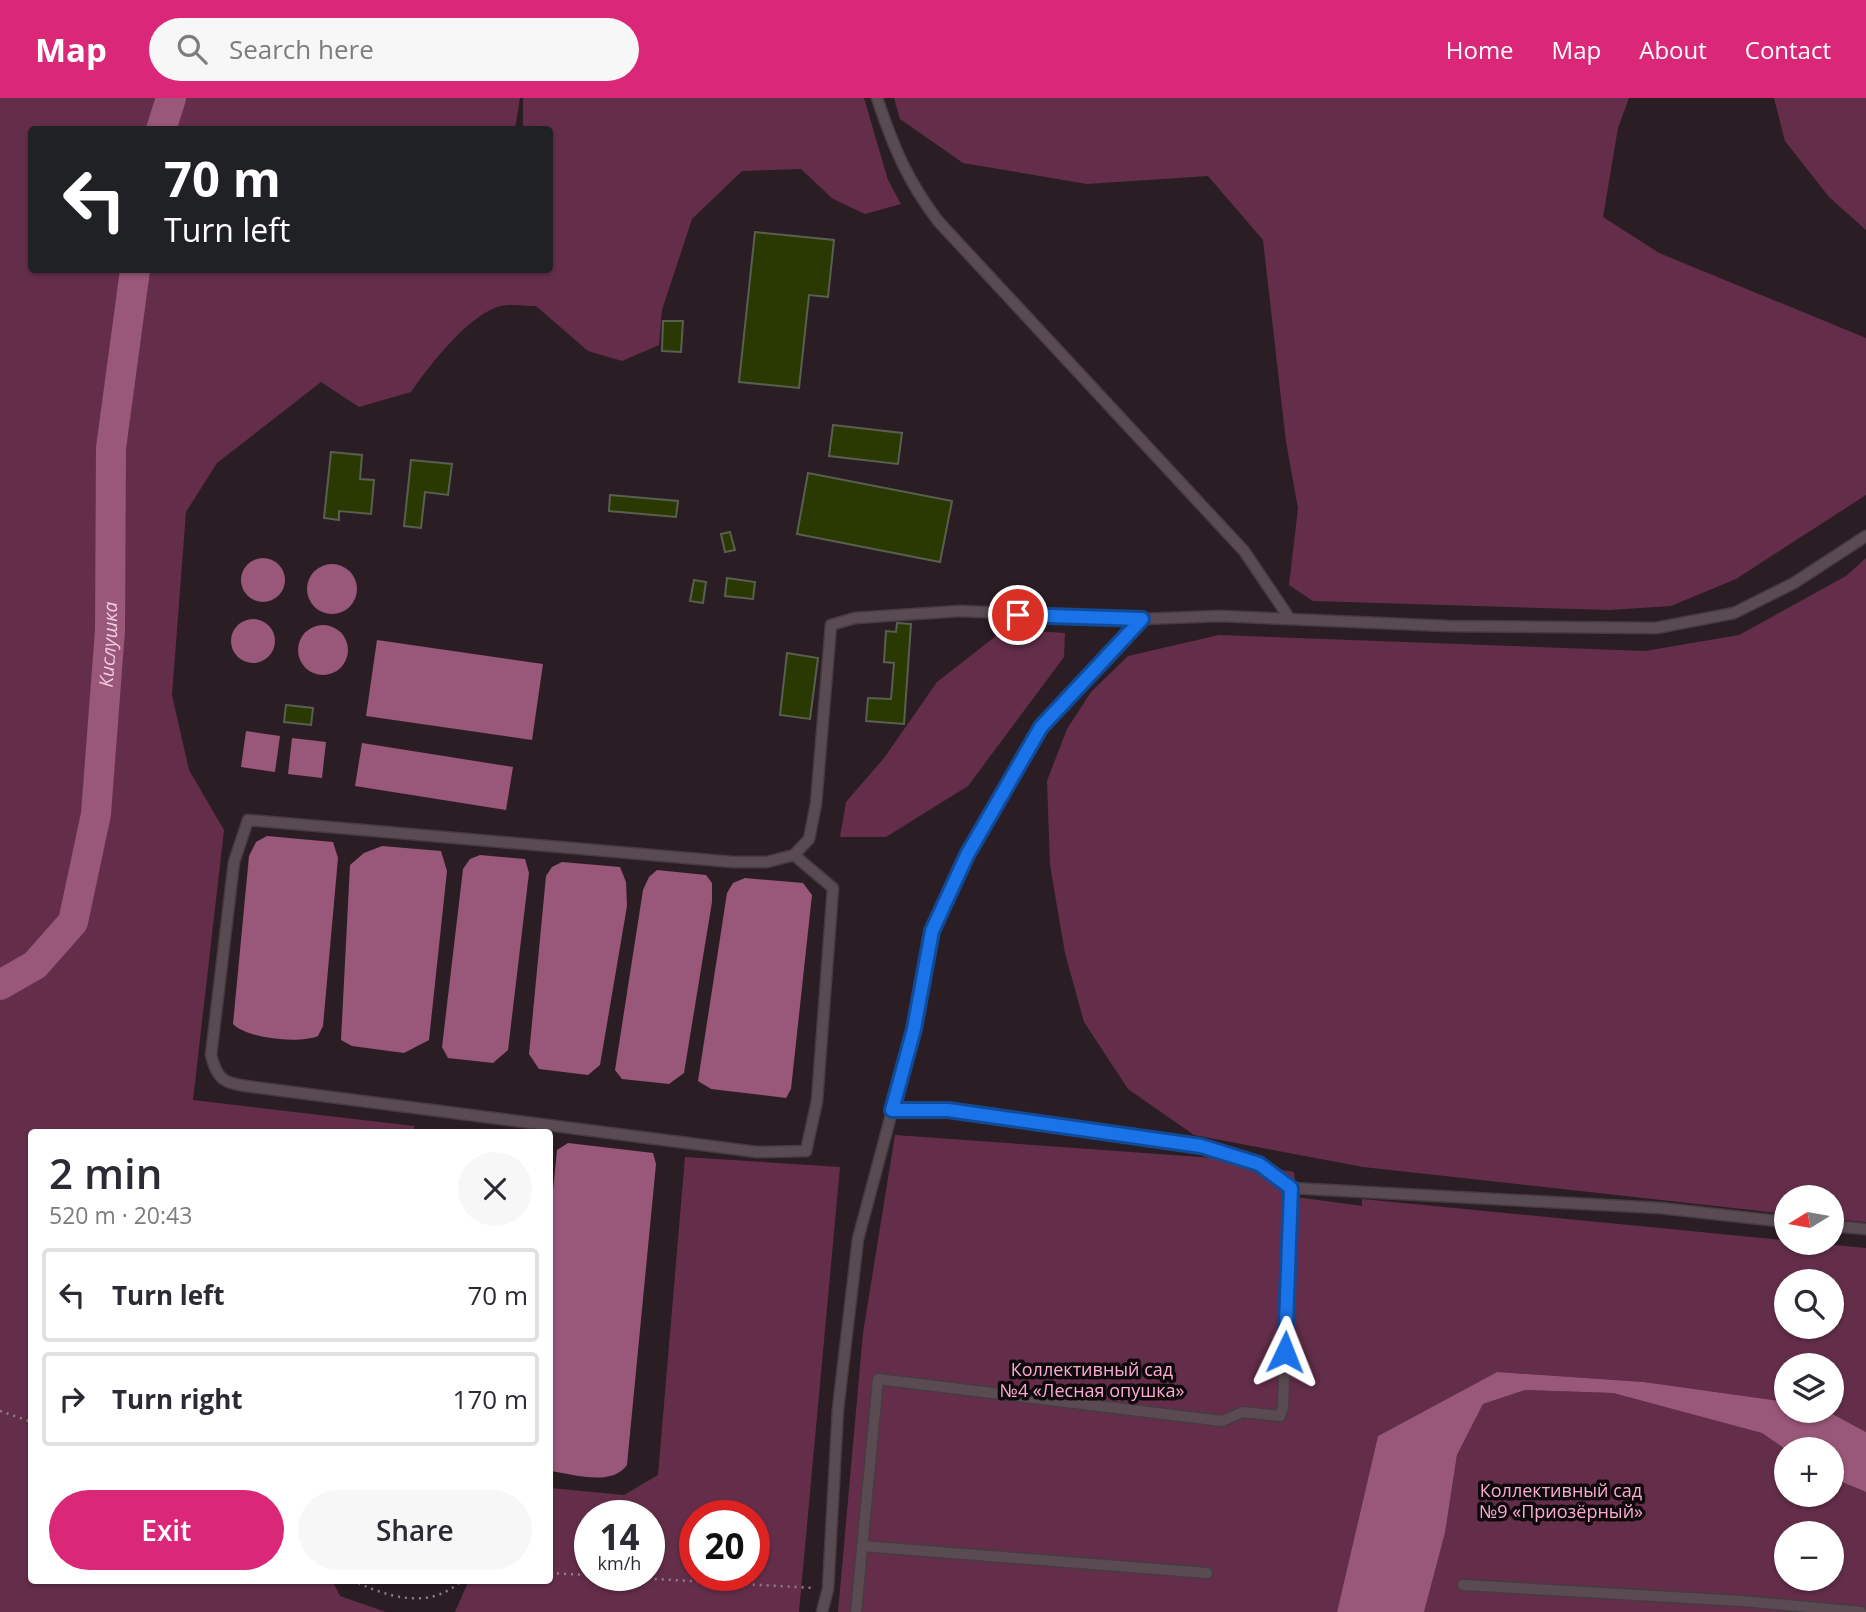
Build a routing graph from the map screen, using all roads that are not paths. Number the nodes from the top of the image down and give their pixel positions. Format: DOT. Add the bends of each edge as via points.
graph roads {
  1 [pos="877,98"];
  2 [pos="1866,536"];
  3 [pos="1142,619"];
  4 [pos="1290,619"];
  5 [pos="794,855"];
  6 [pos="892,1110"];
  7 [pos="1291,1188"];
  8 [pos="1774,1221"];
  9 [pos="1844,1227"];
  10 [pos="1866,1229"];
  11 [pos="862,1545"];
  12 [pos="1207,1573"];
  13 [pos="1464,1585"];
  14 [pos="822,1612"];
  15 [pos="856,1612"];
  16 [pos="1861,1612"];
  1 -- 4 [label="lane" via="912,186 937,220 1244,551"];
  2 -- 4 [label="lane" via="1794,583 1734,613 1656,628"];
  3 -- 4 [label="lane"];
  3 -- 5 [label="lane" via="960,611 855,618 831,625 816,804 809,839"];
  3 -- 6 [label="lane" via="1041,727 967,855 932,931 914,1029"];
  5 -- 5 [label="lane" via="767,862 733,862 248,820 234,862 211,1055 216,1073 228,1083 253,1087 757,1152 806,1151 817,1101 833,888"];
  6 -- 7 [label="lane" via="948,1110 1201,1146 1259,1164"];
  6 -- 14 [label="lane" via="858,1240 838,1409 828,1589"];
  7 -- 8 [label="lane" via="1660,1208"];
  7 -- 11 [label="lane" via="1280,1416 1243,1412 1222,1421 878,1379"];
  9 -- 10 [label="lane"];
  11 -- 12 [label="lane"];
  11 -- 15 [label="lane"];
  13 -- 16 [label="lane"];
}
